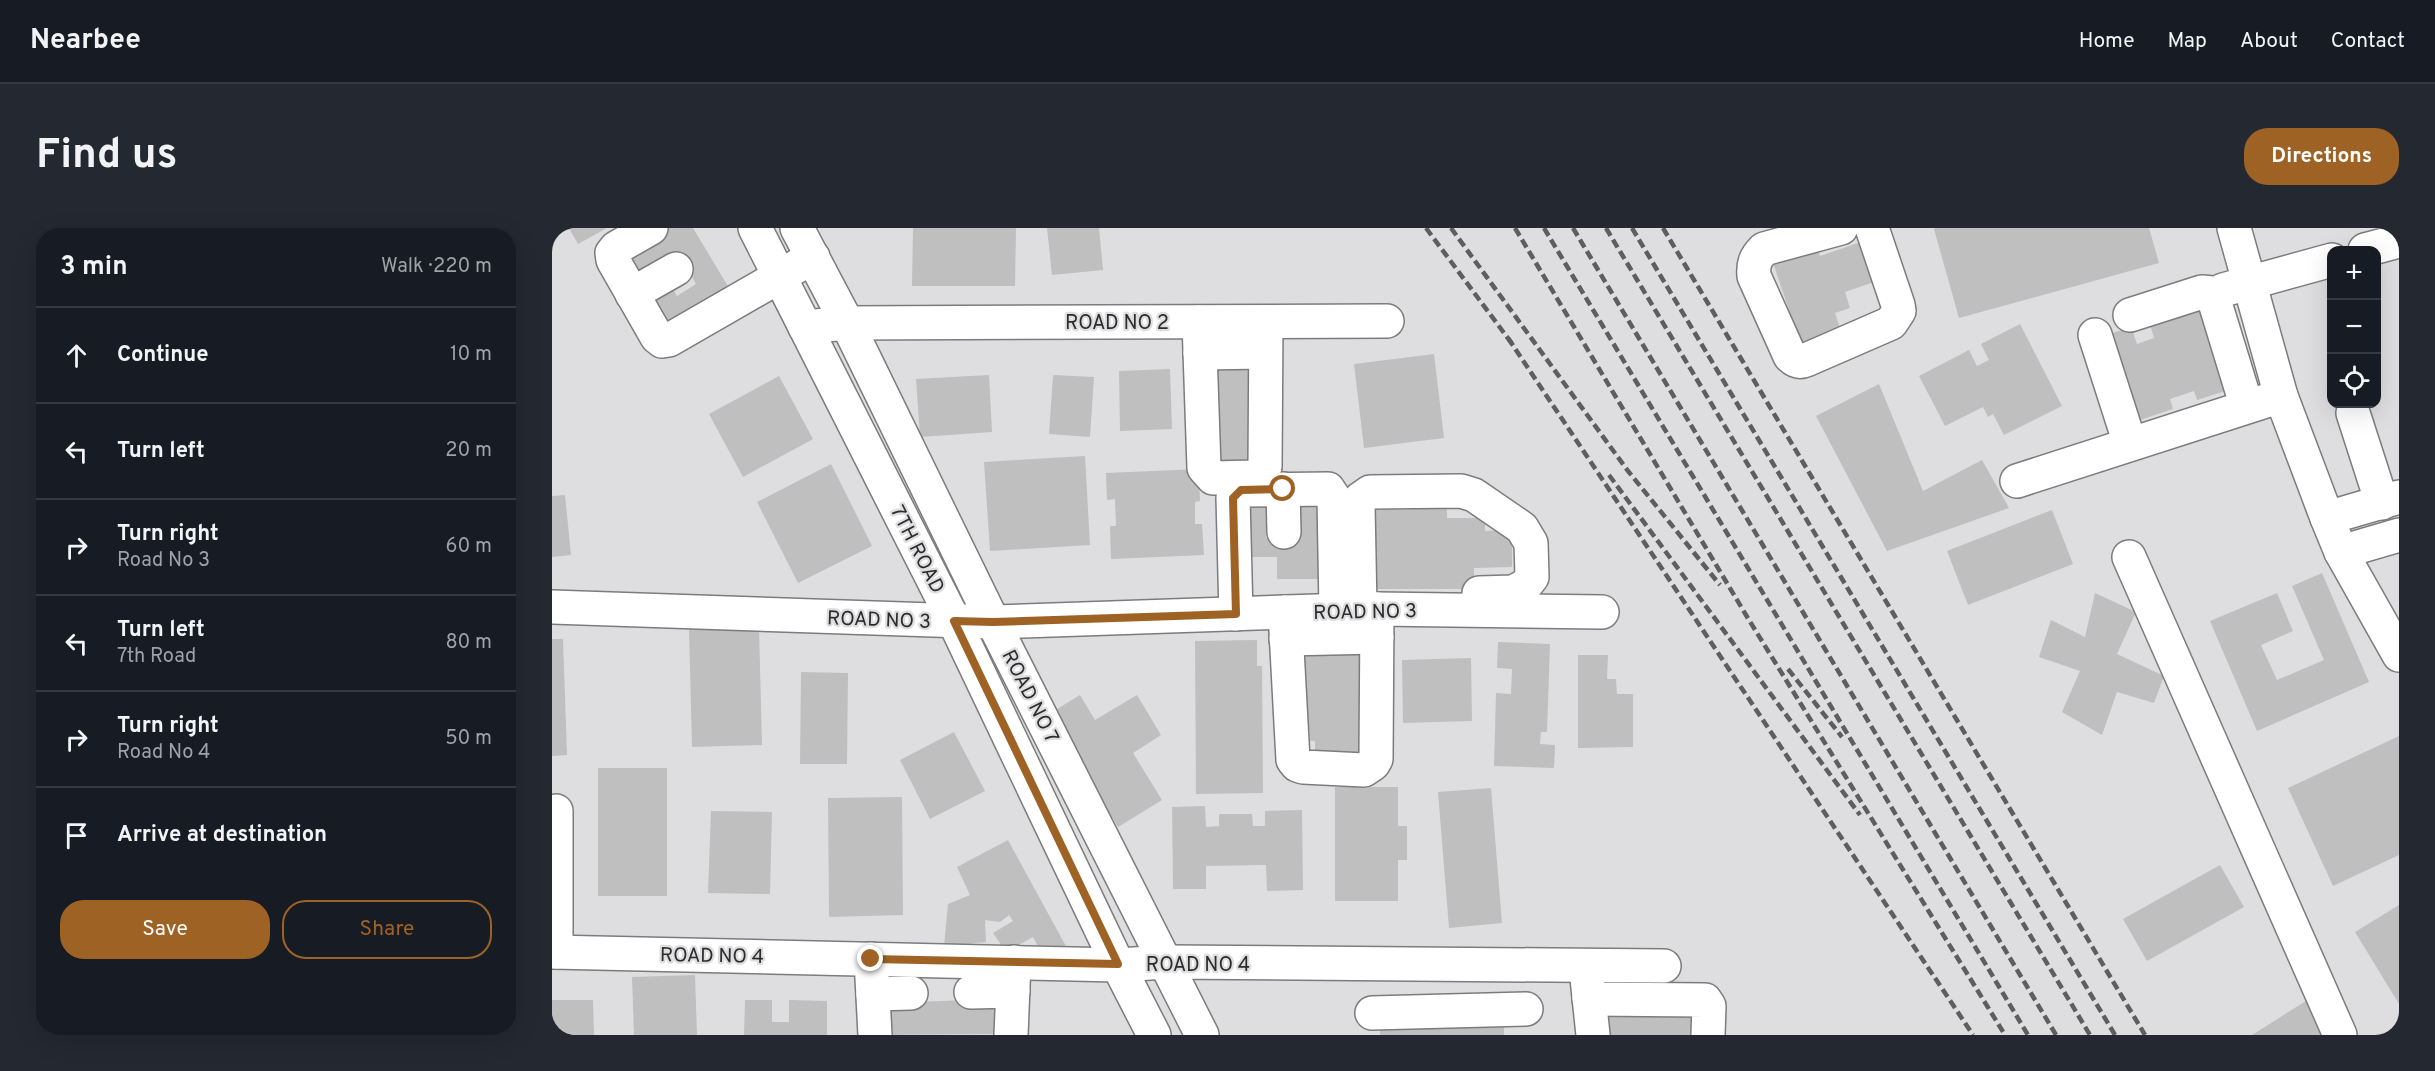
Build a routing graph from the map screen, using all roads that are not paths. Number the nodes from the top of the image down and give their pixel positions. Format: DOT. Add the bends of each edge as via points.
graph roads {
  1 [pos="651,228"];
  2 [pos="755,228"];
  3 [pos="797,228"];
  4 [pos="1841,228"];
  5 [pos="1872,228"];
  6 [pos="2234,228"];
  7 [pos="2399,241"];
  8 [pos="2380,246"];
  9 [pos="813,257"];
  10 [pos="2327,261"];
  11 [pos="676,269"];
  12 [pos="778,276"];
  13 [pos="2248,284"];
  14 [pos="2212,293"];
  15 [pos="632,294"];
  16 [pos="2130,315"];
  17 [pos="1387,321"];
  18 [pos="847,323"];
  19 [pos="805,327"];
  20 [pos="2095,335"];
  21 [pos="1266,337"];
  22 [pos="1199,338"];
  23 [pos="2279,388"];
  24 [pos="2242,391"];
  25 [pos="2213,409"];
  26 [pos="2353,413"];
  27 [pos="2128,436"];
  28 [pos="2016,481"];
  29 [pos="1283,489"];
  30 [pos="2391,500"];
  31 [pos="2327,518"];
  32 [pos="1284,532"];
  33 [pos="2399,535"];
  34 [pos="2341,552"];
  35 [pos="2129,557"];
  36 [pos="1501,602"];
  37 [pos="552,607"];
  38 [pos="1362,612"];
  39 [pos="1602,612"];
  40 [pos="1236,614"];
  41 [pos="954,621"];
  42 [pos="993,622"];
  43 [pos="1285,626"];
  44 [pos="2399,655"];
  45 [pos="556,811"];
  46 [pos="554,937"];
  47 [pos="871,959"];
  48 [pos="1167,962"];
  49 [pos="1118,964"];
  50 [pos="1366,965"];
  51 [pos="1516,966"];
  52 [pos="1664,966"];
  53 [pos="1586,967"];
  54 [pos="1013,977"];
  55 [pos="971,992"];
  56 [pos="911,993"];
  57 [pos="873,994"];
  58 [pos="1589,999"];
  59 [pos="1529,1022"];
  60 [pos="1373,1024"];
  61 [pos="874,1035"];
  62 [pos="1011,1035"];
  63 [pos="1154,1035"];
  64 [pos="1202,1035"];
  65 [pos="1593,1035"];
  66 [pos="1708,1035"];
  67 [pos="2340,1035"];
  1 -- 15 [label="street" via="612,253"];
  2 -- 12 [label="street, 7TH ROAD"];
  3 -- 9 [label="street, ROAD NO 7"];
  4 -- 5 [label="street" via="1764,249 1753,264 1754,276 1794,360 1806,360 1891,323 1896,317 1898,304"];
  6 -- 13 [label="street"];
  7 -- 8 [label="street"];
  9 -- 12 [label="street"];
  9 -- 18 [label="street, ROAD NO 7"];
  10 -- 13 [label="street"];
  11 -- 15 [label="street"];
  12 -- 15 [label="street" via="662,341"];
  12 -- 19 [label="street, 7TH ROAD"];
  13 -- 14 [label="street"];
  13 -- 23 [label="street"];
  14 -- 16 [label="street" via="2202,292"];
  14 -- 24 [label="street"];
  17 -- 21 [label="street, ROAD NO 2"];
  18 -- 19 [label="street, ROAD NO 2"];
  18 -- 22 [label="street, ROAD NO 2"];
  18 -- 42 [label="street, ROAD NO 7"];
  19 -- 41 [label="street, 7TH ROAD"];
  20 -- 27 [label="street"];
  21 -- 22 [label="street, ROAD NO 2"];
  21 -- 22 [label="street" via="1265,467 1254,477 1213,478 1204,468"];
  23 -- 24 [label="street"];
  23 -- 25 [label="street"];
  23 -- 31 [label="street"];
  24 -- 25 [label="street"];
  25 -- 27 [label="street"];
  26 -- 30 [label="street"];
  27 -- 28 [label="street"];
  29 -- 32 [label="street"];
  29 -- 38 [label="street" via="1328,489 1332,493"];
  29 -- 40 [label="street" via="1241,490 1233,498"];
  30 -- 31 [label="street"];
  31 -- 34 [label="street"];
  33 -- 34 [label="street"];
  34 -- 44 [label="street"];
  35 -- 67 [label="street"];
  36 -- 38 [label="street, ROAD NO 3"];
  36 -- 38 [label="street" via="1532,577 1531,543 1522,528 1474,495 1461,491 1370,492 1359,499 1358,505"];
  36 -- 39 [label="street, ROAD NO 3"];
  37 -- 41 [label="street, ROAD NO 3"];
  38 -- 43 [label="street, ROAD NO 3"];
  38 -- 43 [label="street"];
  38 -- 43 [label="street" via="1376,759 1364,770 1303,767 1293,760"];
  40 -- 42 [label="street, ROAD NO 3"];
  40 -- 43 [label="street, ROAD NO 3"];
  41 -- 42 [label="street, ROAD NO 3"];
  41 -- 49 [label="street, 7TH ROAD"];
  42 -- 48 [label="street, ROAD NO 7"];
  45 -- 46 [label="street"];
  46 -- 47 [label="street, ROAD NO 4"];
  47 -- 54 [label="street, ROAD NO 4"];
  47 -- 57 [label="street"];
  48 -- 49 [label="street, ROAD NO 4"];
  48 -- 50 [label="street, ROAD NO 4"];
  48 -- 64 [label="street, ROAD NO 7"];
  49 -- 54 [label="street, ROAD NO 4"];
  49 -- 63 [label="street, 7TH ROAD"];
  50 -- 51 [label="street, ROAD NO 4"];
  50 -- 60 [label="street"];
  51 -- 53 [label="street, ROAD NO 4"];
  51 -- 59 [label="street"];
  52 -- 53 [label="street, ROAD NO 4"];
  53 -- 58 [label="street"];
  54 -- 55 [label="street"];
  54 -- 62 [label="street"];
  56 -- 57 [label="street"];
  57 -- 61 [label="street"];
  58 -- 65 [label="street"];
  58 -- 66 [label="street" via="1705,1000 1709,1006"];
  59 -- 60 [label="street"];
}
